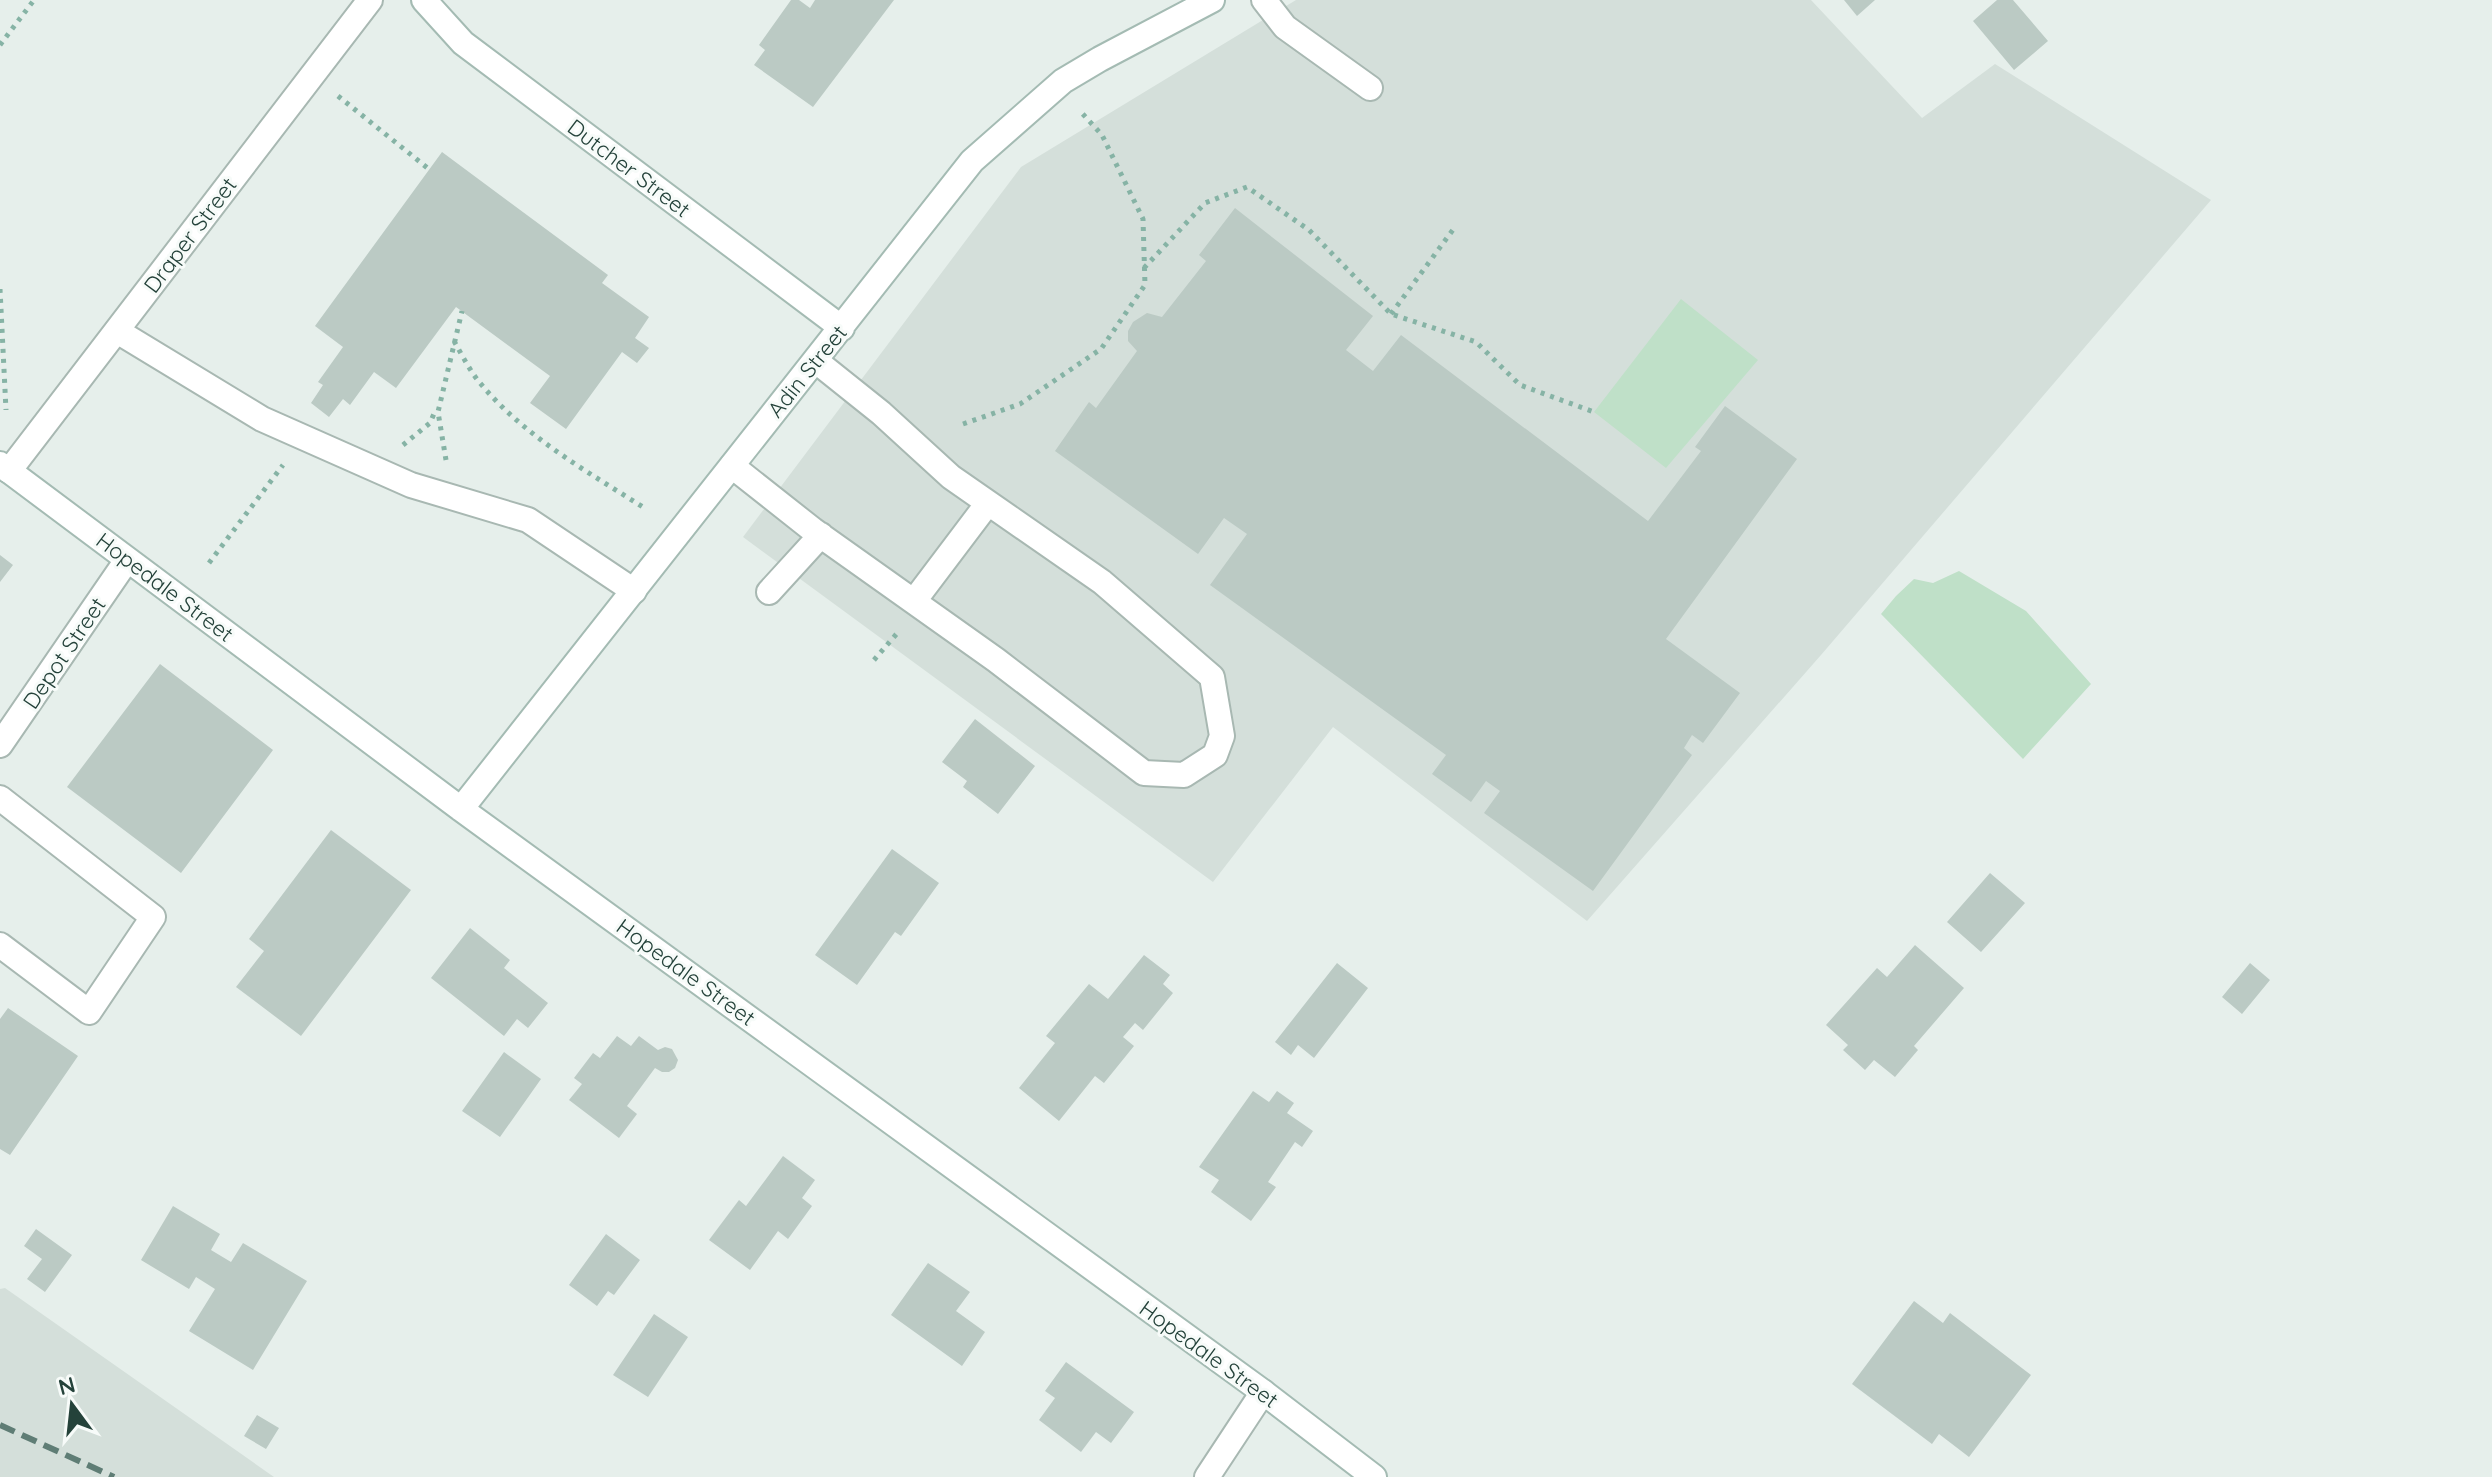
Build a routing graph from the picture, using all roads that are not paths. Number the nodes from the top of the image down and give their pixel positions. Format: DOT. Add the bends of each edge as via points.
graph roads {
  1 [pos="370,0"];
  2 [pos="424,0"];
  3 [pos="1212,0"];
  4 [pos="1264,0"];
  5 [pos="1370,88"];
  6 [pos="842,328"];
  7 [pos="117,331"];
  8 [pos="816,361"];
  9 [pos="732,466"];
  10 [pos="5,468"];
  11 [pos="988,503"];
  12 [pos="821,535"];
  13 [pos="127,560"];
  14 [pos="634,591"];
  15 [pos="769,592"];
  16 [pos="914,601"];
  17 [pos="0,745"];
  18 [pos="0,798"];
  19 [pos="461,809"];
  20 [pos="0,945"];
  21 [pos="1263,1392"];
  22 [pos="1207,1477"];
  23 [pos="1374,1477"];
  1 -- 7 [label="street, Draper Street"];
  2 -- 6 [label="street, Dutcher Street" via="463,43"];
  3 -- 6 [label="street, Adin Street" via="1063,81 1015,121 972,161"];
  4 -- 5 [label="street" via="1285,27"];
  6 -- 8 [label="street, Adin Street"];
  7 -- 10 [label="street, Draper Street"];
  7 -- 14 [label="street" via="303,438 411,485 528,520"];
  8 -- 9 [label="street, Adin Street"];
  8 -- 11 [label="street"];
  9 -- 12 [label="street"];
  9 -- 14 [label="street, Adin Street"];
  10 -- 13 [label="street, Hopedale Street"];
  11 -- 16 [label="street"];
  11 -- 16 [label="street" via="1102,582 1212,677 1222,736 1215,755 1184,775 1144,773"];
  12 -- 15 [label="street"];
  12 -- 16 [label="street"];
  13 -- 17 [label="street, Depot Street"];
  13 -- 19 [label="street, Hopedale Street"];
  14 -- 19 [label="street, Adin Street"];
  18 -- 20 [label="street" via="153,917 89,1012"];
  19 -- 21 [label="street, Hopedale Street"];
  21 -- 22 [label="street"];
  21 -- 23 [label="street, Hopedale Street"];
}
